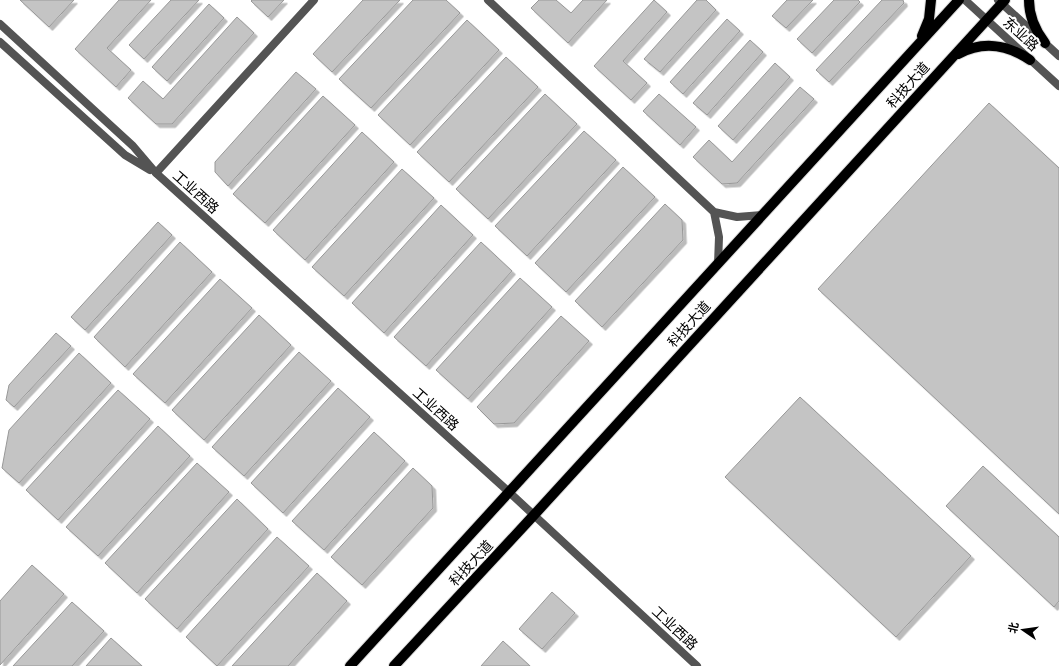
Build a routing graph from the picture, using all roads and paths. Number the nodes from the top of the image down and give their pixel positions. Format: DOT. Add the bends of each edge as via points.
graph roads {
  1 [pos="314,0"];
  2 [pos="488,0"];
  3 [pos="931,0"];
  4 [pos="959,0"];
  5 [pos="965,0"];
  6 [pos="1029,0"];
  7 [pos="1002,1"];
  8 [pos="986,20"];
  9 [pos="0,24"];
  10 [pos="0,42"];
  11 [pos="1045,43"];
  12 [pos="912,52"];
  13 [pos="1059,56"];
  14 [pos="949,60"];
  15 [pos="1030,60"];
  16 [pos="1059,86"];
  17 [pos="156,173"];
  18 [pos="714,212"];
  19 [pos="762,215"];
  20 [pos="718,264"];
  21 [pos="510,493"];
  22 [pos="534,515"];
  23 [pos="350,666"];
  24 [pos="394,666"];
  25 [pos="697,666"];
  1 -- 17 [label="street"];
  2 -- 18 [label="street"];
  3 -- 12 [label="main road" via="925,31"];
  4 -- 12 [label="main road, 科技大道"];
  5 -- 8 [label="street, 东业路"];
  6 -- 11 [label="main road" via="1032,21"];
  7 -- 8 [label="main road, 科技大道"];
  7 -- 11 [label="street, 东业路"];
  8 -- 14 [label="main road, 科技大道"];
  8 -- 15 [label="street, 东业路"];
  9 -- 17 [label="street, 工业西路" via="133,146"];
  10 -- 17 [label="street, 工业西路" via="125,155"];
  11 -- 13 [label="street, 东业路"];
  12 -- 19 [label="main road, 科技大道"];
  14 -- 15 [label="main road" via="968,49 990,46 1011,49"];
  14 -- 22 [label="main road, 科技大道"];
  15 -- 16 [label="street, 东业路"];
  17 -- 21 [label="street, 工业西路"];
  18 -- 19 [label="street" via="737,217"];
  18 -- 20 [label="street" via="719,237"];
  19 -- 20 [label="main road, 科技大道"];
  20 -- 21 [label="main road, 科技大道"];
  21 -- 22 [label="street, 工业西路"];
  21 -- 23 [label="main road, 科技大道"];
  22 -- 24 [label="main road, 科技大道"];
  22 -- 25 [label="street, 工业西路"];
}
